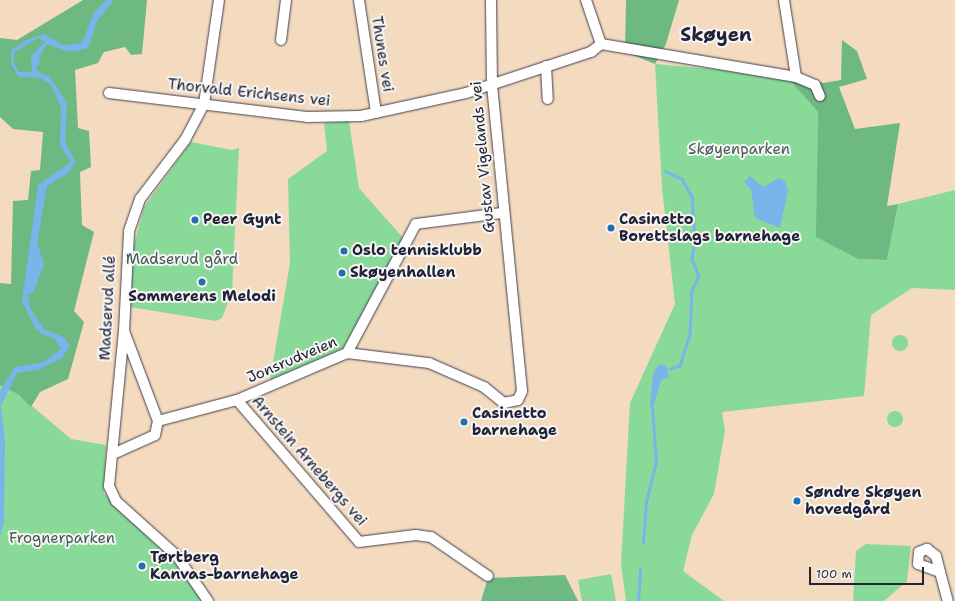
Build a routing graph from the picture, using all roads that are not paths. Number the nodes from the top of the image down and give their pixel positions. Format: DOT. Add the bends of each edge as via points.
graph roads {
  1 [pos="219,0"];
  2 [pos="286,0"];
  3 [pos="359,0"];
  4 [pos="491,0"];
  5 [pos="586,0"];
  6 [pos="784,0"];
  7 [pos="281,40"];
  8 [pos="601,44"];
  9 [pos="546,66"];
  10 [pos="796,77"];
  11 [pos="492,85"];
  12 [pos="109,93"];
  13 [pos="820,96"];
  14 [pos="548,99"];
  15 [pos="204,104"];
  16 [pos="376,113"];
  17 [pos="502,213"];
  18 [pos="124,332"];
  19 [pos="347,353"];
  20 [pos="237,400"];
  21 [pos="514,403"];
  22 [pos="158,421"];
  23 [pos="113,454"];
  24 [pos="940,572"];
  25 [pos="488,576"];
  26 [pos="208,601"];
  27 [pos="948,601"];
  1 -- 15 [label="street, Madserud allé"];
  2 -- 7 [label="street"];
  3 -- 16 [label="street, Thunes vei"];
  4 -- 11 [label="street, Gustav Vigelands vei"];
  5 -- 8 [label="street"];
  6 -- 10 [label="street"];
  8 -- 9 [label="street, Thorvald Erichsens vei" via="591,52"];
  8 -- 10 [label="street"];
  9 -- 11 [label="street, Thorvald Erichsens vei"];
  9 -- 14 [label="street"];
  10 -- 13 [label="street" via="815,85"];
  11 -- 16 [label="street, Thorvald Erichsens vei"];
  11 -- 17 [label="street, Gustav Vigelands vei"];
  12 -- 15 [label="street, Thorvald Erichsens vei"];
  15 -- 16 [label="street, Thorvald Erichsens vei" via="322,118"];
  15 -- 18 [label="street, Madserud allé" via="185,140 148,186 134,214 126,249"];
  17 -- 19 [label="street" via="416,224"];
  17 -- 21 [label="street, Gustav Vigelands vei" via="522,391"];
  18 -- 22 [label="street"];
  18 -- 23 [label="street, Madserud allé"];
  19 -- 20 [label="street, Jonsrudveien"];
  19 -- 21 [label="street, Jonsrudveien" via="429,362 484,387 504,403"];
  20 -- 22 [label="street, Jonsrudveien"];
  20 -- 25 [label="street, Arnstein Arnebergs vei" via="359,542 416,535 430,537"];
  22 -- 23 [label="street" via="155,435"];
  23 -- 26 [label="street, Madserud allé" via="111,494 177,556"];
  24 -- 27 [label="street"];
}
